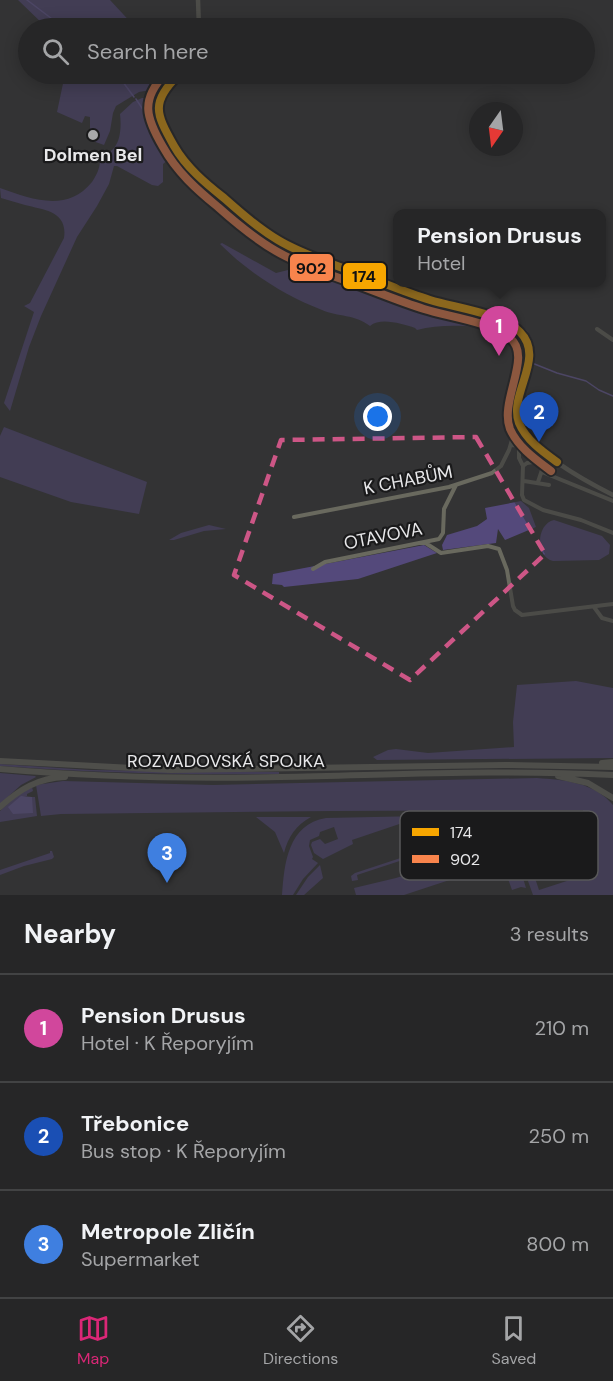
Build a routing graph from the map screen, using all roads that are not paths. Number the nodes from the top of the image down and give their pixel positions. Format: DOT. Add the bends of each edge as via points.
graph roads {
  1 [pos="198,0"];
  2 [pos="199,18"];
  3 [pos="169,84"];
  4 [pos="393,287"];
  5 [pos="394,287"];
  6 [pos="597,329"];
  7 [pos="613,340"];
  8 [pos="518,420"];
  9 [pos="511,445"];
  10 [pos="519,447"];
  11 [pos="538,447"];
  12 [pos="546,458"];
  13 [pos="523,466"];
  14 [pos="542,472"];
  15 [pos="524,481"];
  16 [pos="538,482"];
  17 [pos="456,485"];
  18 [pos="549,485"];
  19 [pos="613,495"];
  20 [pos="613,501"];
  21 [pos="294,517"];
  22 [pos="613,533"];
  23 [pos="424,542"];
  24 [pos="313,569"];
  25 [pos="613,603"];
  26 [pos="594,607"];
  27 [pos="613,621"];
  28 [pos="0,761"];
  29 [pos="613,762"];
  30 [pos="568,765"];
  31 [pos="613,767"];
  32 [pos="0,769"];
  33 [pos="452,769"];
  34 [pos="533,773"];
  35 [pos="613,775"];
  36 [pos="104,776"];
  37 [pos="613,798"];
  38 [pos="0,807"];
  1 -- 2 [label="street"];
  3 -- 4 [label="street" via="158,104 161,118 186,163 205,183 277,240"];
  5 -- 8 [label="street" via="497,320 519,331 529,356"];
  6 -- 7 [label="street"];
  8 -- 9 [label="street, K CHABŮM"];
  8 -- 11 [label="street"];
  9 -- 10 [label="street"];
  9 -- 17 [label="street, K CHABŮM" via="497,470"];
  10 -- 11 [label="street"];
  10 -- 13 [label="street"];
  11 -- 12 [label="street"];
  12 -- 13 [label="street"];
  12 -- 14 [label="street"];
  12 -- 19 [label="street"];
  13 -- 15 [label="street"];
  14 -- 16 [label="street"];
  14 -- 20 [label="street"];
  15 -- 16 [label="street"];
  15 -- 22 [label="street" via="524,500"];
  16 -- 18 [label="street"];
  17 -- 21 [label="street, K CHABŮM"];
  17 -- 23 [label="street, OTAVOVA" via="444,509 441,537"];
  23 -- 24 [label="street, OTAVOVA" via="325,562"];
  23 -- 26 [label="street" via="441,553 488,546 499,549 513,606 522,615"];
  25 -- 26 [label="street"];
  26 -- 27 [label="street" via="602,618"];
  28 -- 33 [label="highway, ROZVADOVSKÁ SPOJKA" via="171,770"];
  29 -- 30 [label="highway"];
  30 -- 31 [label="highway"];
  30 -- 33 [label="highway"];
  32 -- 36 [label="highway, ROZVADOVSKÁ SPOJKA"];
  33 -- 34 [label="highway"];
  33 -- 36 [label="highway, ROZVADOVSKÁ SPOJKA" via="266,777"];
  34 -- 35 [label="highway"];
  34 -- 37 [label="highway" via="583,781"];
  36 -- 38 [label="highway" via="40,781 18,790"];
}
